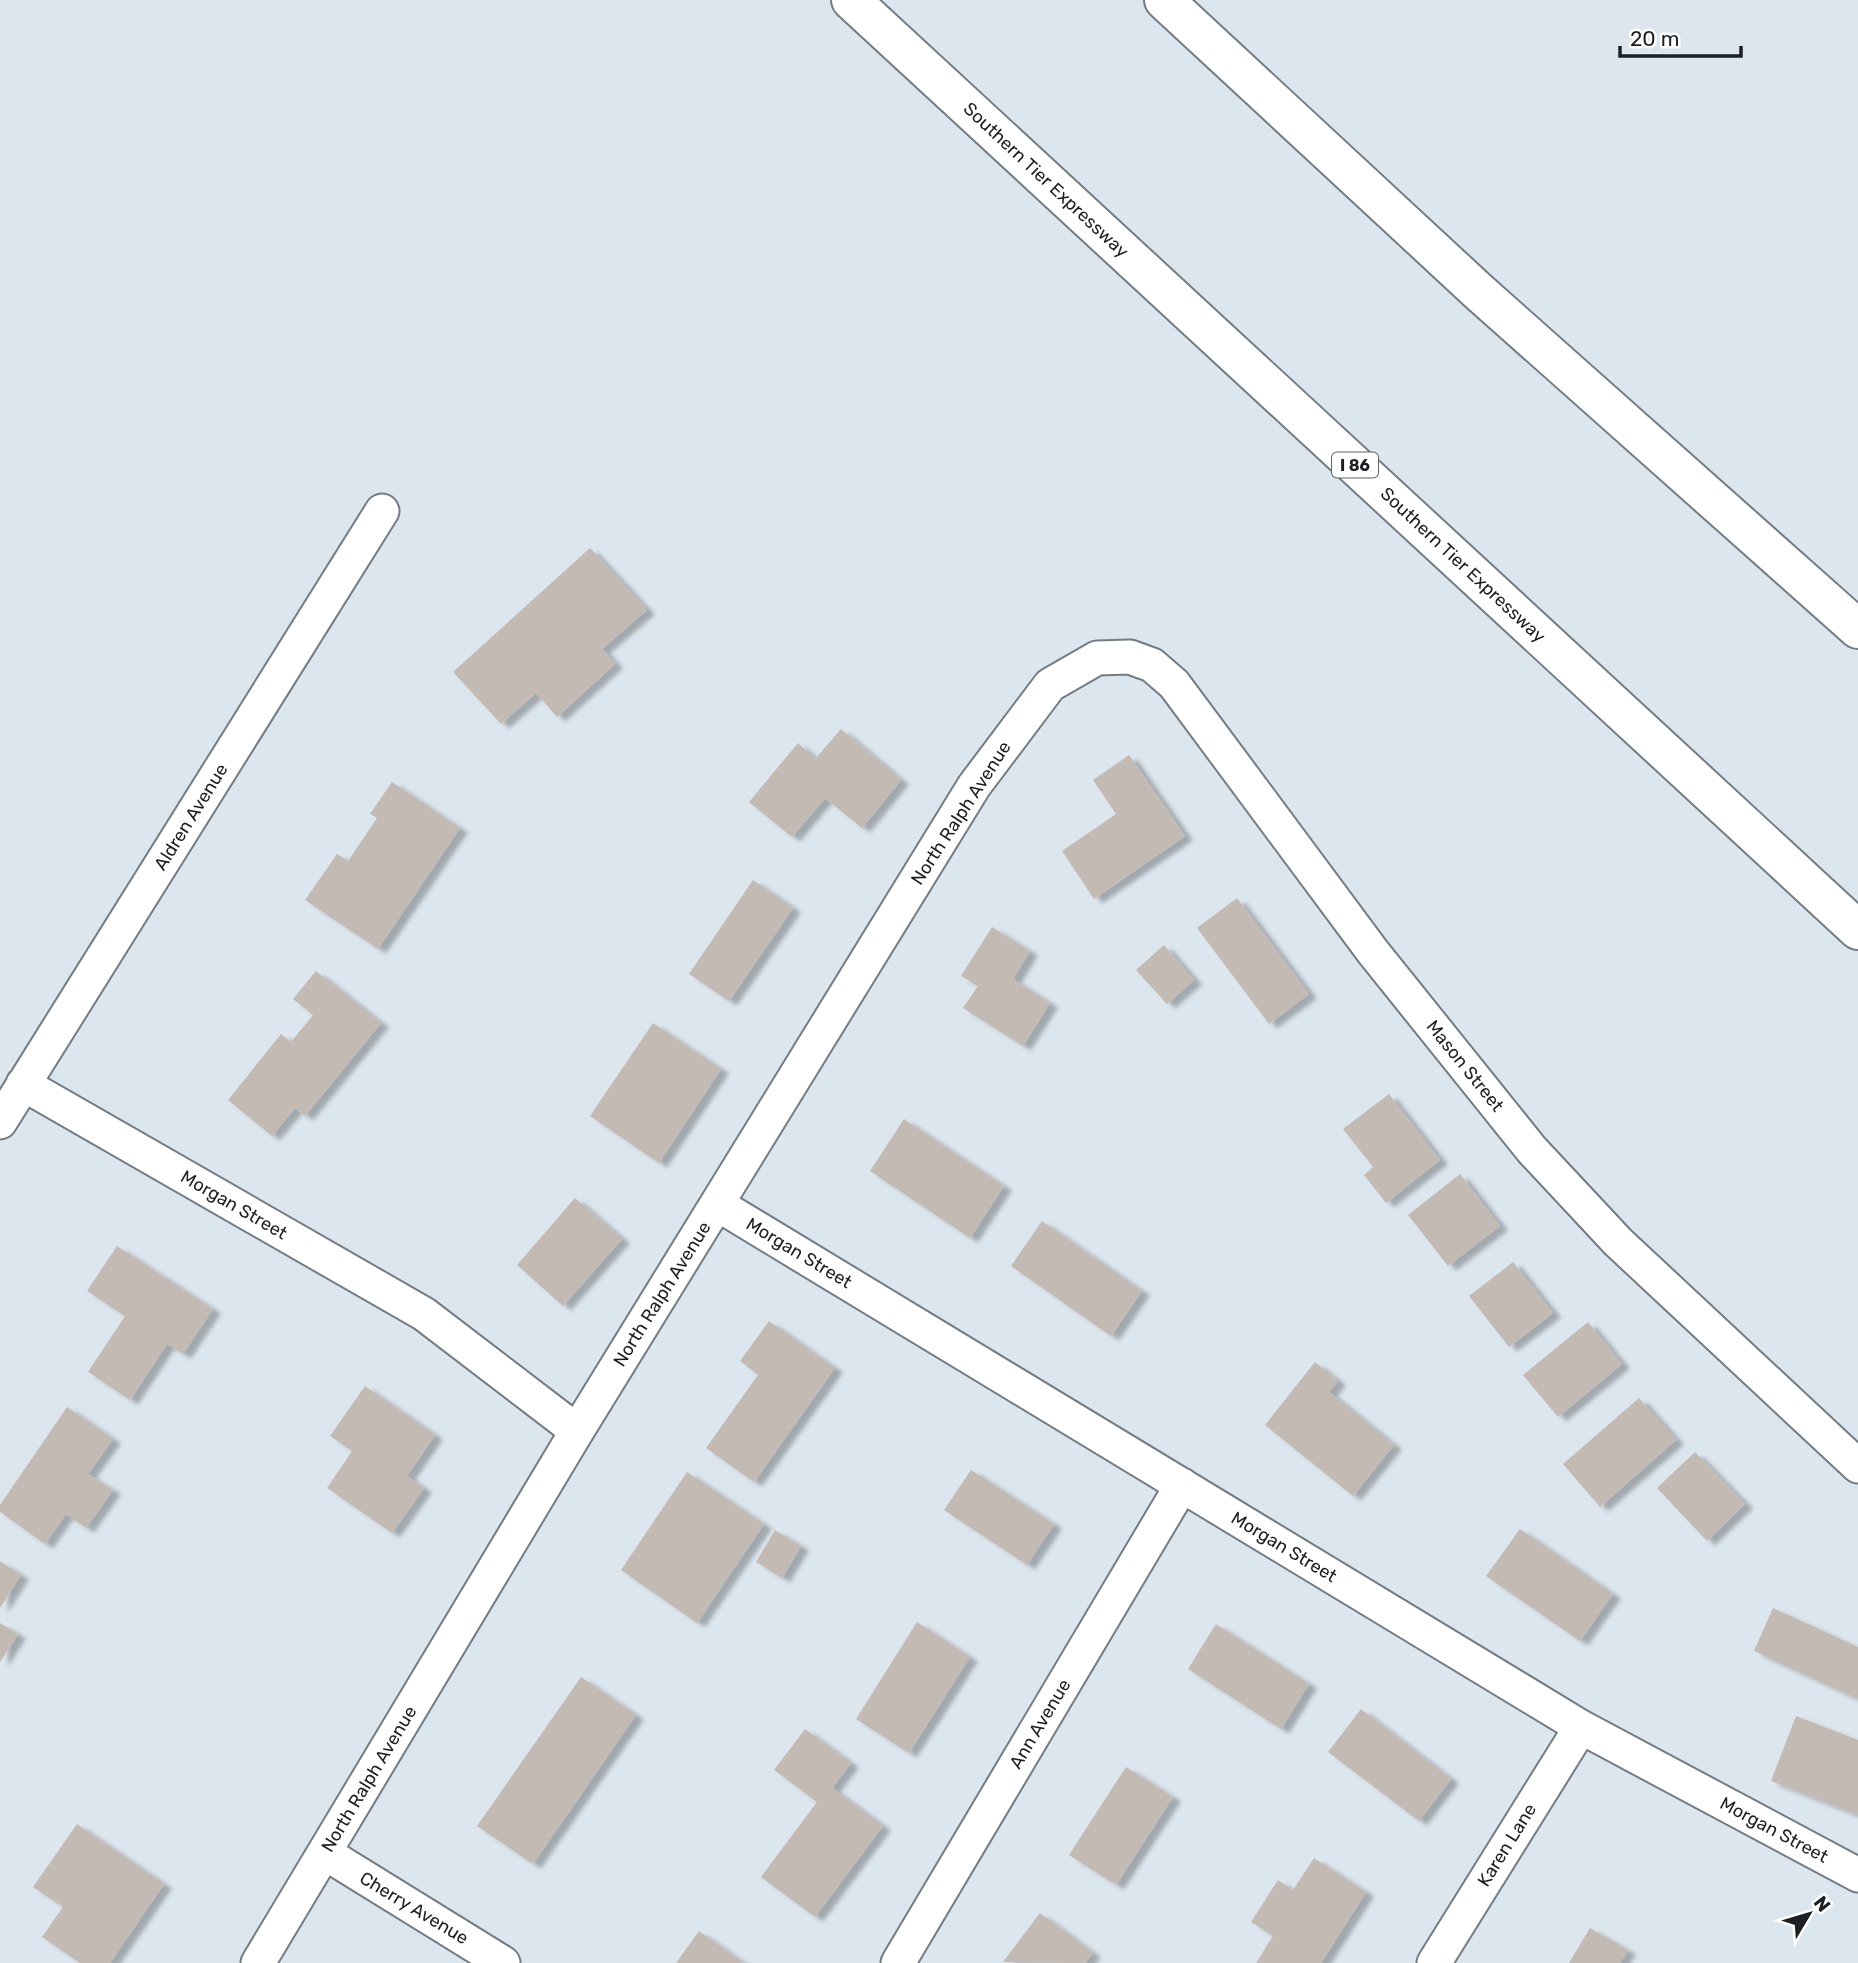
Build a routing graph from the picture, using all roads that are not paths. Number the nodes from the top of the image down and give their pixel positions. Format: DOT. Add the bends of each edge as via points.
graph roads {
  1 [pos="851,0"];
  2 [pos="1164,0"];
  3 [pos="382,511"];
  4 [pos="1858,629"];
  5 [pos="1101,657"];
  6 [pos="1858,930"];
  7 [pos="23,1084"];
  8 [pos="0,1122"];
  9 [pos="717,1204"];
  10 [pos="577,1431"];
  11 [pos="1858,1466"];
  12 [pos="1182,1485"];
  13 [pos="1581,1727"];
  14 [pos="324,1853"];
  15 [pos="1858,1875"];
  16 [pos="258,1963"];
  17 [pos="503,1963"];
  18 [pos="898,1963"];
  19 [pos="1434,1963"];
  1 -- 6 [label="highway, Southern Tier Expressway / I 86"];
  2 -- 4 [label="highway" via="1479,292"];
  3 -- 7 [label="street, Aldren Avenue"];
  5 -- 9 [label="street, North Ralph Avenue" via="1050,685 974,786"];
  5 -- 11 [label="street, Mason Street" via="1130,657 1152,665 1174,684 1373,952 1532,1150 1618,1242"];
  7 -- 8 [label="street, Aldren Avenue"];
  7 -- 10 [label="street, Morgan Street" via="424,1314"];
  9 -- 10 [label="street, North Ralph Avenue"];
  9 -- 12 [label="street, Morgan Street"];
  10 -- 14 [label="street, North Ralph Avenue"];
  12 -- 13 [label="street, Morgan Street"];
  12 -- 18 [label="street, Ann Avenue"];
  13 -- 15 [label="street, Morgan Street"];
  13 -- 19 [label="street, Karen Lane"];
  14 -- 16 [label="street, North Ralph Avenue"];
  14 -- 17 [label="street, Cherry Avenue"];
}
